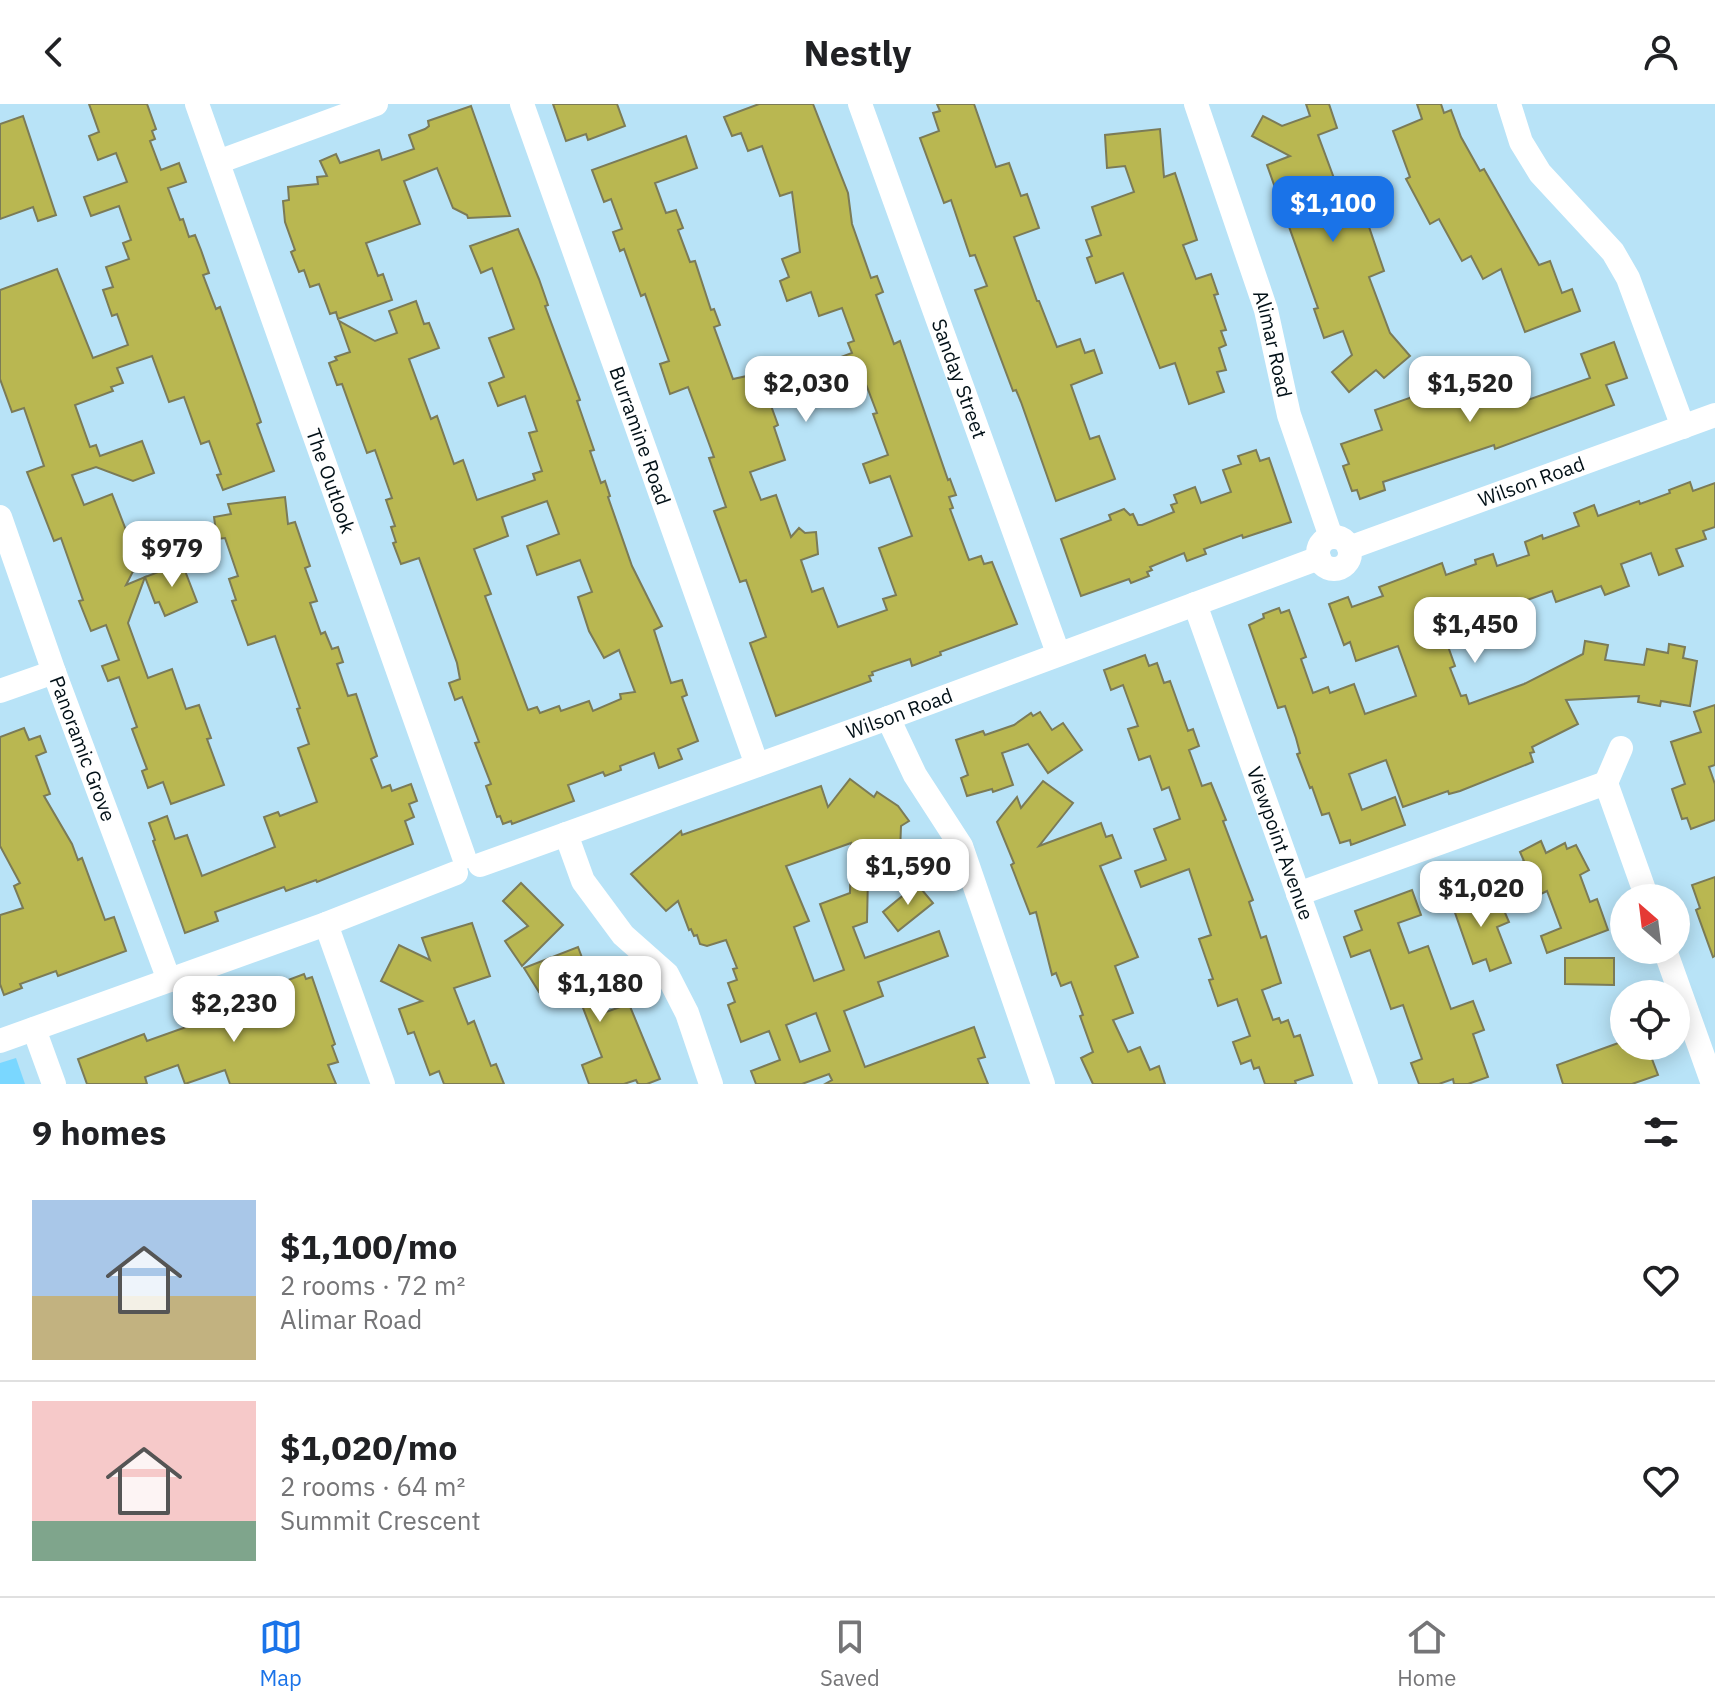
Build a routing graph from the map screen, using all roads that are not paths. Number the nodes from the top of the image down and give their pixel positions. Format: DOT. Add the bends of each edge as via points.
graph roads {
  1 [pos="197,104"];
  2 [pos="376,104"];
  3 [pos="522,104"];
  4 [pos="860,104"];
  5 [pos="1196,104"];
  6 [pos="1509,104"];
  7 [pos="218,162"];
  8 [pos="1715,415"];
  9 [pos="1683,427"];
  10 [pos="0,517"];
  11 [pos="1333,548"];
  12 [pos="1195,604"];
  13 [pos="1058,653"];
  14 [pos="54,672"];
  15 [pos="0,691"];
  16 [pos="888,718"];
  17 [pos="1621,748"];
  18 [pos="757,765"];
  19 [pos="1606,783"];
  20 [pos="566,834"];
  21 [pos="467,865"];
  22 [pos="1642,884"];
  23 [pos="1298,894"];
  24 [pos="326,924"];
  25 [pos="1670,964"];
  26 [pos="169,980"];
  27 [pos="34,1029"];
  28 [pos="0,1041"];
  29 [pos="54,1084"];
  30 [pos="383,1084"];
  31 [pos="711,1084"];
  32 [pos="1043,1084"];
  33 [pos="1366,1084"];
  34 [pos="1713,1084"];
  1 -- 7 [label="street, The Outlook"];
  2 -- 7 [label="street"];
  3 -- 18 [label="street, Burramine Road"];
  4 -- 13 [label="street, Sanday Street"];
  5 -- 11 [label="street, Alimar Road" via="1258,285 1289,415"];
  6 -- 9 [label="street" via="1521,142 1540,173 1613,252 1628,278"];
  7 -- 21 [label="street, The Outlook"];
  8 -- 9 [label="street, Wilson Road"];
  9 -- 11 [label="street, Wilson Road"];
  10 -- 14 [label="street, Panoramic Grove"];
  11 -- 12 [label="street, Wilson Road"];
  12 -- 13 [label="street, Wilson Road"];
  12 -- 23 [label="street, Viewpoint Avenue"];
  13 -- 16 [label="street, Wilson Road"];
  14 -- 15 [label="street"];
  14 -- 26 [label="street, Panoramic Grove"];
  16 -- 18 [label="street, Wilson Road"];
  16 -- 32 [label="street" via="915,775 961,846"];
  17 -- 19 [label="street"];
  18 -- 20 [label="street, Wilson Road"];
  19 -- 22 [label="street"];
  19 -- 23 [label="street"];
  20 -- 21 [label="street, Wilson Road"];
  20 -- 31 [label="street" via="583,881 623,935 667,974 687,1013"];
  21 -- 24 [label="street, Wilson Road"];
  23 -- 33 [label="street, Viewpoint Avenue"];
  24 -- 26 [label="street, Wilson Road"];
  24 -- 30 [label="street"];
  25 -- 34 [label="street"];
  26 -- 27 [label="street, Wilson Road"];
  27 -- 28 [label="street, Wilson Road"];
  27 -- 29 [label="street"];
}
